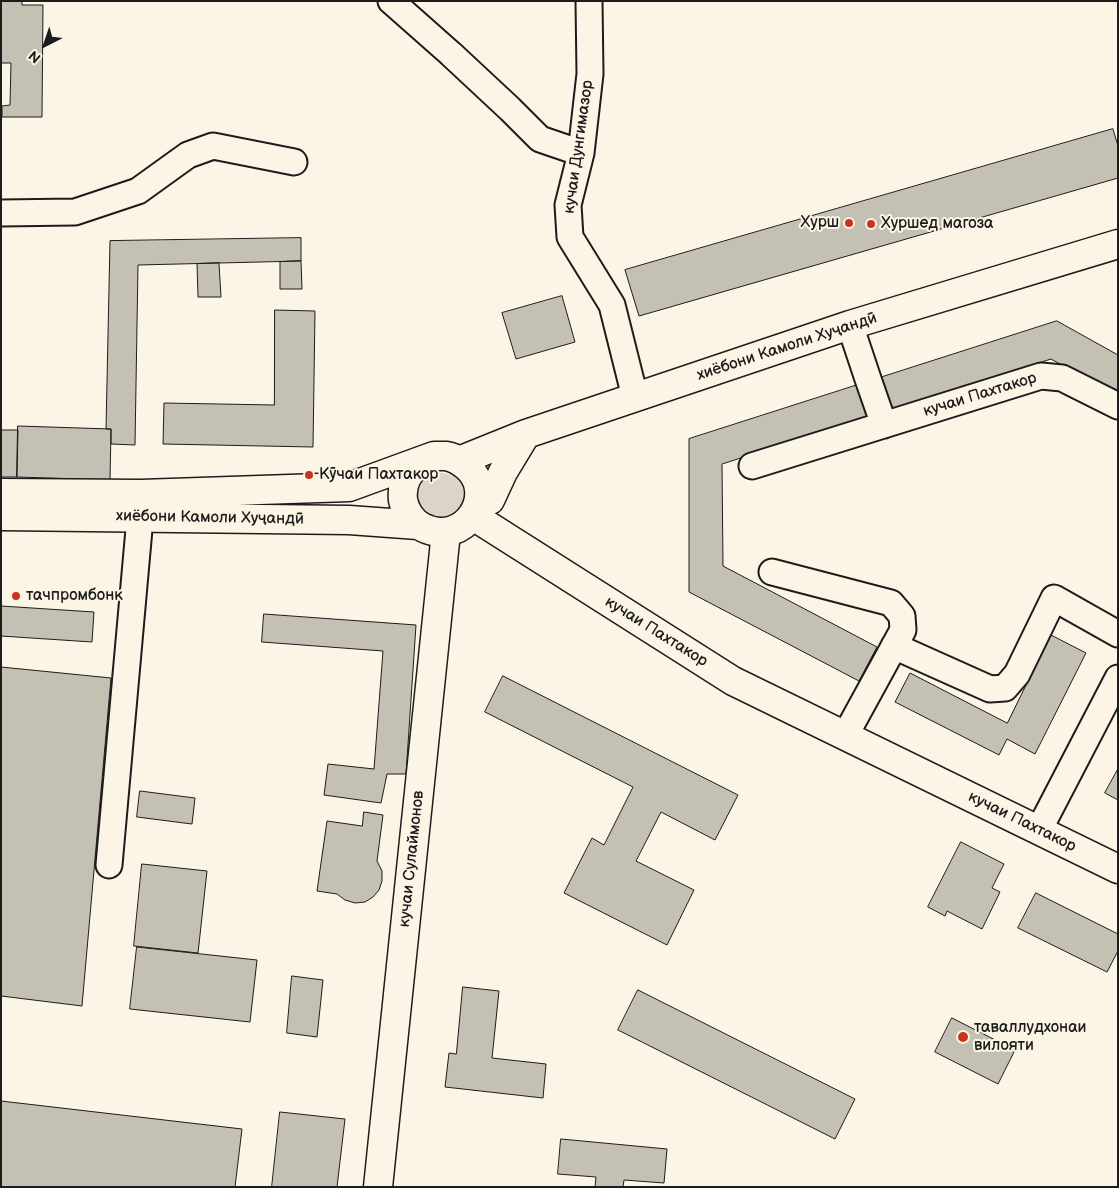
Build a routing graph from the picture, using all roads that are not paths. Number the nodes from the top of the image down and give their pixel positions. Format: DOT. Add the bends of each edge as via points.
graph roads {
  1 [pos="391,1"];
  2 [pos="589,1"];
  3 [pos="581,153"];
  4 [pos="294,162"];
  5 [pos="1,213"];
  6 [pos="1118,244"];
  7 [pos="850,325"];
  8 [pos="634,397"];
  9 [pos="1118,406"];
  10 [pos="884,425"];
  11 [pos="526,434"];
  12 [pos="422,461"];
  13 [pos="459,461"];
  14 [pos="752,466"];
  15 [pos="1,493"];
  16 [pos="140,506"];
  17 [pos="475,511"];
  18 [pos="1,516"];
  19 [pos="418,526"];
  20 [pos="446,532"];
  21 [pos="772,572"];
  22 [pos="1118,634"];
  23 [pos="894,646"];
  24 [pos="1118,678"];
  25 [pos="845,736"];
  26 [pos="1039,830"];
  27 [pos="109,865"];
  28 [pos="1118,868"];
  29 [pos="378,1187"];
  1 -- 3 [label="street" via="540,139"];
  2 -- 3 [label="street, кучаи Дунгимазор" via="590,74"];
  3 -- 8 [label="street, кучаи Дунгимазор" via="568,206 570,238 612,305"];
  4 -- 5 [label="street" via="213,146 188,155 138,191 75,212"];
  6 -- 7 [label="main road, хиёбони Камоли Хуҷандӣ"];
  7 -- 8 [label="main road, хиёбони Камоли Хуҷандӣ"];
  7 -- 10 [label="street"];
  8 -- 11 [label="main road, хиёбони Камоли Хуҷандӣ"];
  9 -- 10 [label="street, кучаи Пахтакор" via="1062,378 1041,376"];
  10 -- 14 [label="street, кучаи Пахтакор"];
  11 -- 13 [label="main road, хиёбони Камоли Хуҷандӣ"];
  11 -- 17 [label="main road" via="490,500"];
  12 -- 13 [label="main road" via="434,456 447,456"];
  12 -- 16 [label="main road" via="349,486"];
  12 -- 19 [label="main road" via="405,480 402,493 404,506"];
  13 -- 17 [label="main road" via="470,469 476,480 480,493"];
  15 -- 16 [label="main road"];
  16 -- 18 [label="main road, хиёбони Камоли Хуҷандӣ"];
  16 -- 19 [label="main road, хиёбони Камоли Хуҷандӣ"];
  16 -- 27 [label="street"];
  17 -- 20 [label="main road" via="464,525"];
  17 -- 25 [label="main road, кучаи Пахтакор" via="733,681"];
  19 -- 20 [label="main road" via="429,531"];
  20 -- 29 [label="main road, кучаи Сулаймонов"];
  21 -- 23 [label="street" via="890,603 902,616 903,630"];
  22 -- 23 [label="street" via="1054,598 1016,674 1005,688 990,689"];
  23 -- 25 [label="street"];
  24 -- 26 [label="street"];
  25 -- 26 [label="main road, кучаи Пахтакор"];
  26 -- 28 [label="main road, кучаи Пахтакор"];
}
